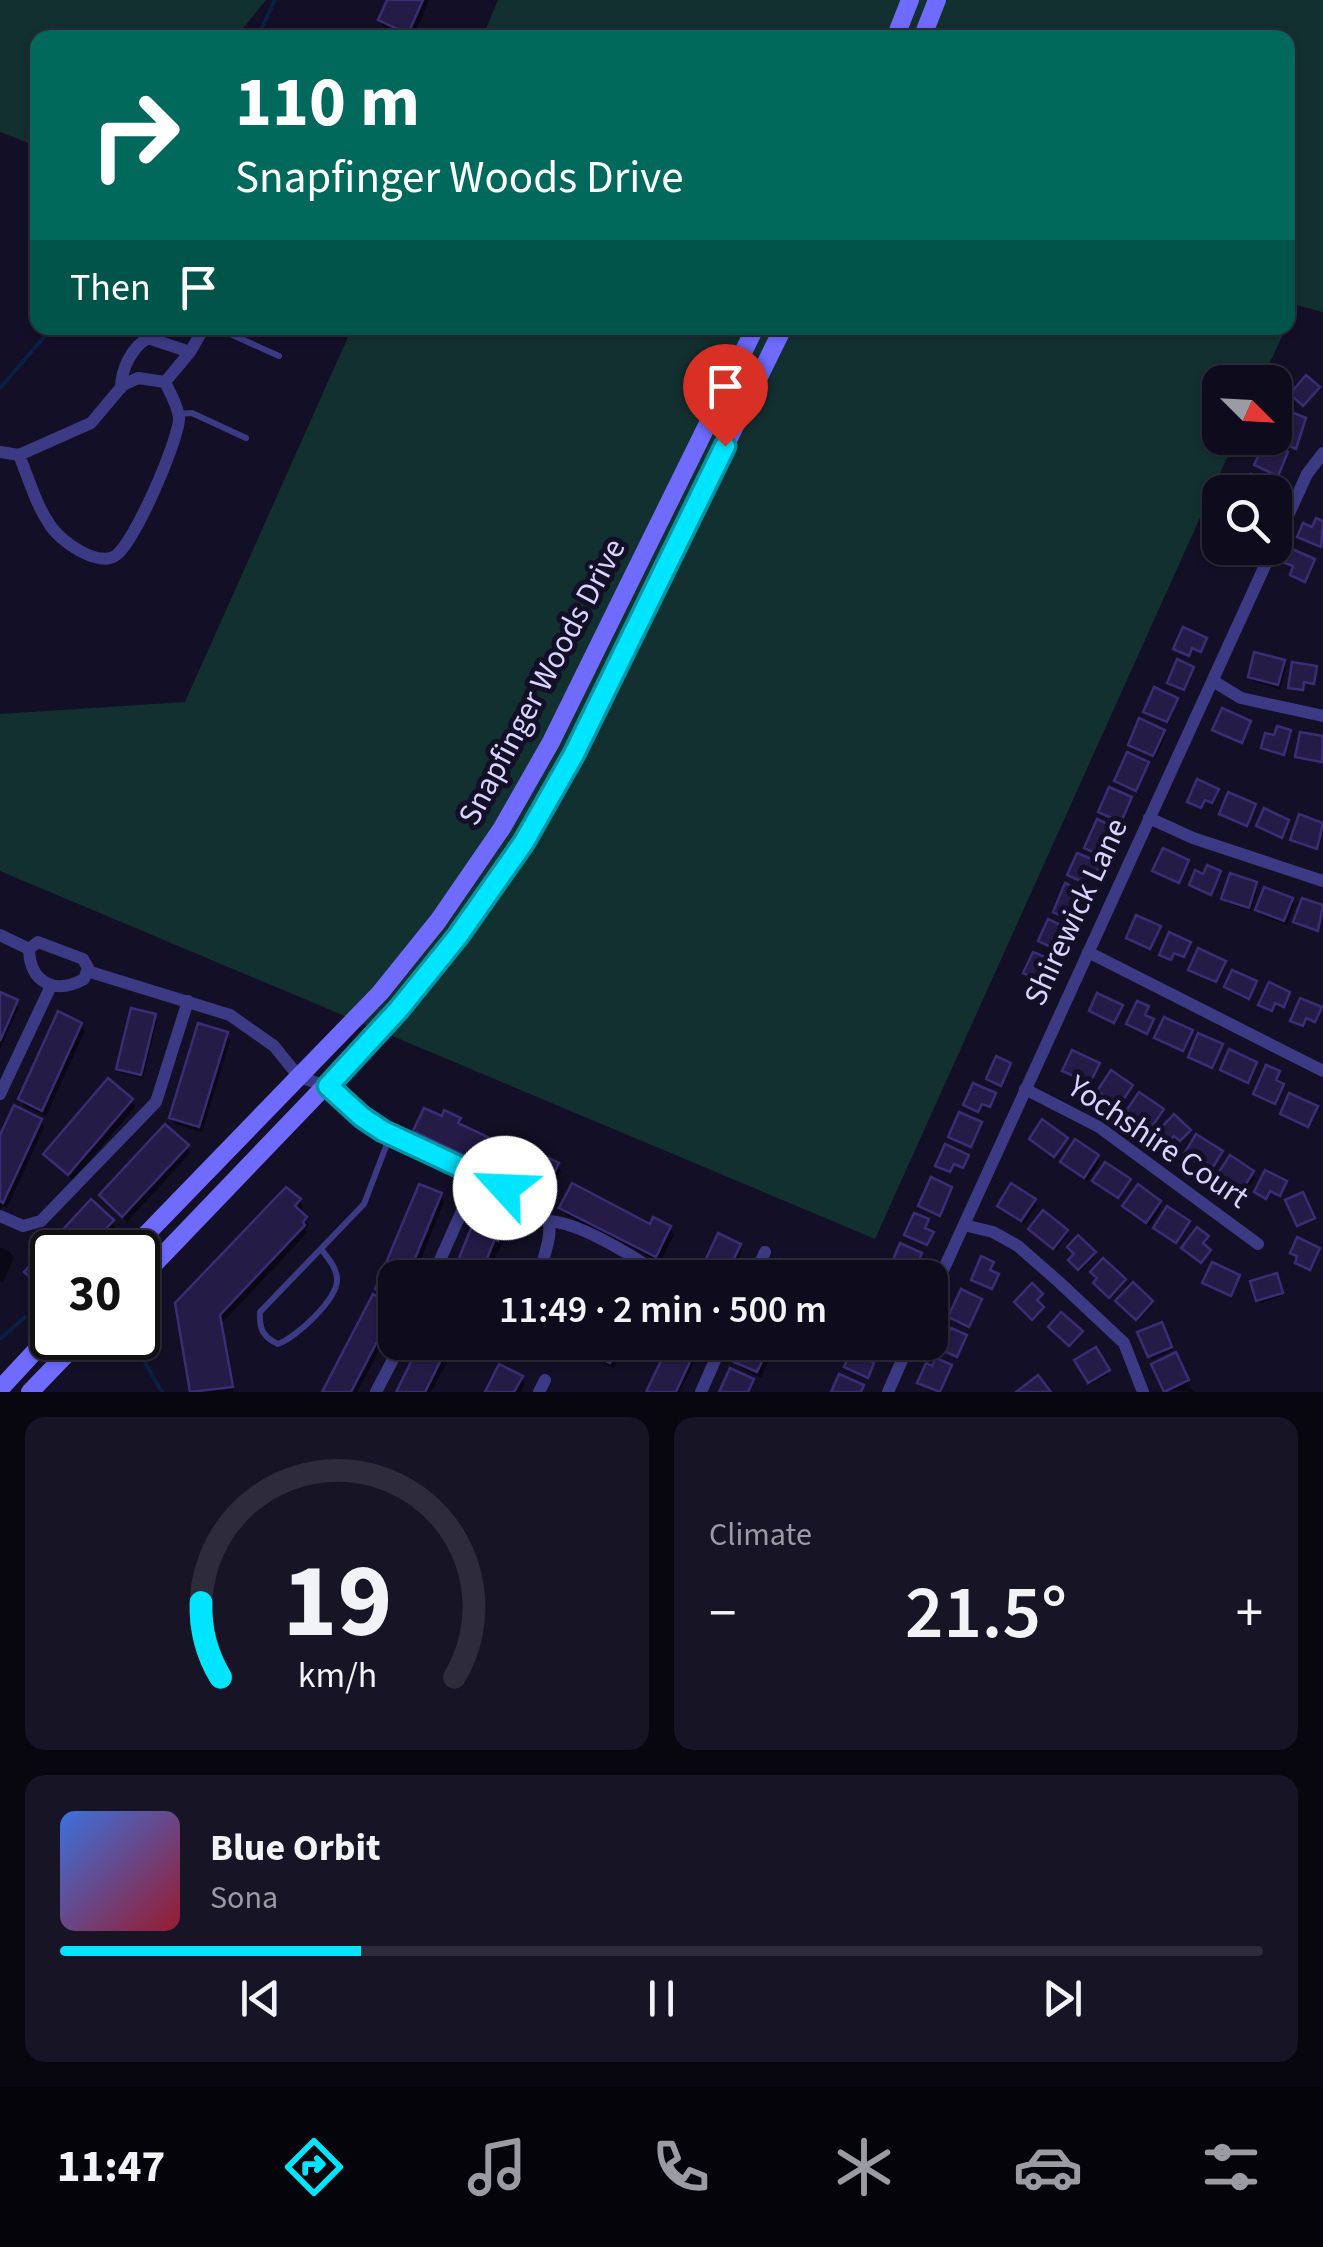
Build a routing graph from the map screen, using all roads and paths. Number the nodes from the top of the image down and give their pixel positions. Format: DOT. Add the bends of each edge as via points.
graph roads {
  1 [pos="910,0"];
  2 [pos="937,0"];
  3 [pos="898,30"];
  4 [pos="925,30"];
  5 [pos="200,335"];
  6 [pos="232,335"];
  7 [pos="752,335"];
  8 [pos="780,335"];
  9 [pos="190,352"];
  10 [pos="279,356"];
  11 [pos="164,382"];
  12 [pos="120,388"];
  13 [pos="179,414"];
  14 [pos="246,438"];
  15 [pos="0,452"];
  16 [pos="1323,453"];
  17 [pos="18,455"];
  18 [pos="1292,507"];
  19 [pos="1265,565"];
  20 [pos="1212,681"];
  21 [pos="1323,716"];
  22 [pos="521,796"];
  23 [pos="544,805"];
  24 [pos="1150,818"];
  25 [pos="1323,881"];
  26 [pos="0,935"];
  27 [pos="29,949"];
  28 [pos="1088,952"];
  29 [pos="87,971"];
  30 [pos="51,986"];
  31 [pos="188,1001"];
  32 [pos="1323,1071"];
  33 [pos="300,1078"];
  34 [pos="328,1086"];
  35 [pos="1025,1089"];
  36 [pos="0,1094"];
  37 [pos="390,1134"];
  38 [pos="478,1174"];
  39 [pos="0,1216"];
  40 [pos="548,1220"];
  41 [pos="964,1225"];
  42 [pos="151,1230"];
  43 [pos="1258,1244"];
  44 [pos="321,1249"];
  45 [pos="764,1252"];
  46 [pos="160,1258"];
  47 [pos="440,1260"];
  48 [pos="544,1260"];
  49 [pos="639,1260"];
  50 [pos="761,1260"];
  51 [pos="948,1260"];
  52 [pos="30,1357"];
  53 [pos="61,1360"];
  54 [pos="393,1360"];
  55 [pos="715,1360"];
  56 [pos="902,1360"];
  57 [pos="0,1389"];
  58 [pos="1140,1391"];
  59 [pos="30,1392"];
  60 [pos="376,1392"];
  61 [pos="701,1392"];
  62 [pos="888,1392"];
  1 -- 3 [label="main road"];
  2 -- 4 [label="main road"];
  5 -- 9 [label="street"];
  6 -- 10 [label="lane"];
  7 -- 22 [label="main road, Snapfinger Woods Drive"];
  8 -- 23 [label="main road, Snapfinger Woods Drive"];
  9 -- 11 [label="street"];
  9 -- 12 [label="street" via="148,338 136,345"];
  11 -- 12 [label="street" via="138,378"];
  11 -- 13 [label="street"];
  12 -- 17 [label="street" via="91,423"];
  13 -- 14 [label="lane"];
  13 -- 17 [label="street" via="159,482 114,557 98,559 50,526"];
  15 -- 17 [label="street"];
  16 -- 18 [label="street, Shirewick Lane"];
  19 -- 20 [label="street, Shirewick Lane"];
  20 -- 21 [label="street" via="1241,698"];
  20 -- 24 [label="street, Shirewick Lane"];
  22 -- 23 [label="street"];
  22 -- 33 [label="main road, Snapfinger Woods Drive" via="438,921"];
  23 -- 34 [label="main road, Snapfinger Woods Drive" via="458,936"];
  24 -- 25 [label="street"];
  24 -- 28 [label="street, Shirewick Lane"];
  26 -- 27 [label="street"];
  27 -- 29 [label="street" via="52,944 83,959"];
  27 -- 30 [label="street" via="29,962"];
  28 -- 32 [label="street"];
  28 -- 35 [label="street, Shirewick Lane"];
  29 -- 30 [label="street" via="73,986"];
  29 -- 31 [label="street"];
  30 -- 36 [label="street"];
  31 -- 33 [label="street" via="258,1033"];
  31 -- 39 [label="street" via="156,1102 41,1221 23,1226"];
  33 -- 34 [label="street"];
  33 -- 42 [label="main road, Snapfinger Woods Drive"];
  34 -- 37 [label="street"];
  34 -- 46 [label="main road, Snapfinger Woods Drive"];
  35 -- 41 [label="street, Shirewick Lane"];
  35 -- 43 [label="street, Yochshire Court" via="1099,1128"];
  37 -- 38 [label="street"];
  37 -- 44 [label="lane" via="364,1204"];
  38 -- 40 [label="street" via="533,1200"];
  38 -- 47 [label="street"];
  40 -- 48 [label="street" via="552,1232"];
  40 -- 49 [label="street" via="563,1221"];
  41 -- 51 [label="street, Shirewick Lane"];
  41 -- 58 [label="street" via="1018,1246 1060,1282 1124,1343"];
  44 -- 44 [label="lane" via="260,1312 267,1339 291,1340 335,1294 338,1279"];
  45 -- 50 [label="street"];
  52 -- 57 [label="main road"];
  53 -- 59 [label="main road"];
  54 -- 60 [label="street"];
  55 -- 61 [label="street"];
  56 -- 62 [label="street"];
}
